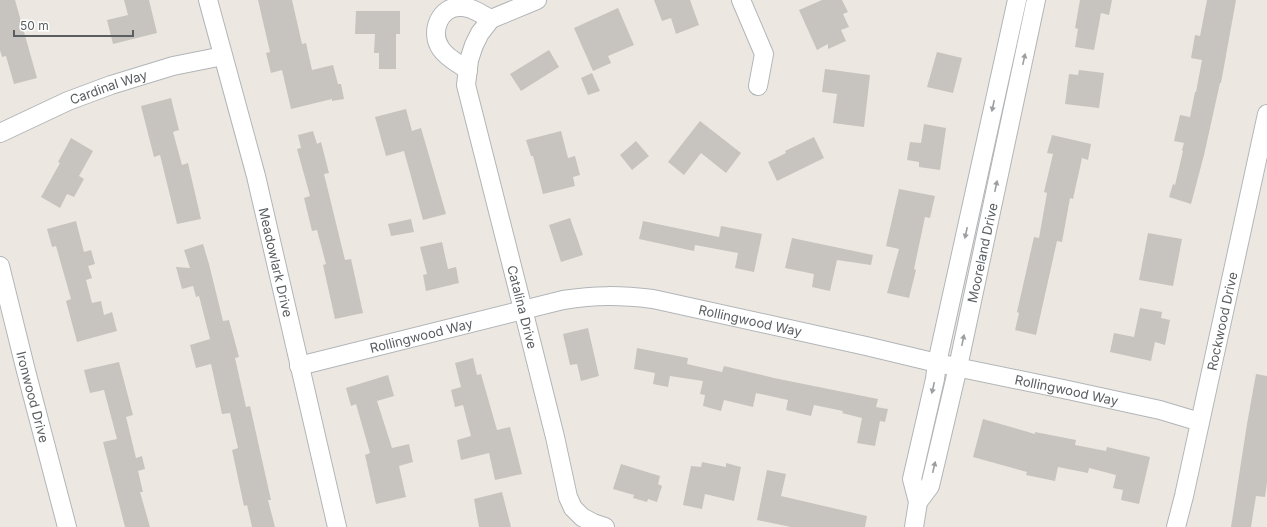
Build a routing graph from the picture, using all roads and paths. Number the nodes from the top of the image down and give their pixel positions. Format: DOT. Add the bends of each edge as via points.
graph roads {
  1 [pos="208,0"];
  2 [pos="537,0"];
  3 [pos="741,0"];
  4 [pos="1017,0"];
  5 [pos="1036,0"];
  6 [pos="491,19"];
  7 [pos="223,56"];
  8 [pos="468,70"];
  9 [pos="758,86"];
  10 [pos="1267,114"];
  11 [pos="0,133"];
  12 [pos="0,266"];
  13 [pos="522,309"];
  14 [pos="937,363"];
  15 [pos="299,366"];
  16 [pos="958,367"];
  17 [pos="1200,422"];
  18 [pos="918,502"];
  19 [pos="67,527"];
  20 [pos="337,527"];
  21 [pos="605,527"];
  22 [pos="914,527"];
  23 [pos="1176,527"];
  1 -- 7 [label="street, Meadowlark Drive"];
  2 -- 6 [label="street"];
  3 -- 9 [label="street" via="764,54"];
  4 -- 14 [label="street, Mooreland Drive, one-way"];
  16 -- 5 [label="street, Mooreland Drive, one-way"];
  6 -- 8 [label="street, Catalina Drive" via="474,45"];
  6 -- 8 [label="street" via="461,6 442,14 437,22 436,38 439,47"];
  7 -- 11 [label="street, Cardinal Way" via="173,66 111,85 68,101"];
  7 -- 15 [label="street, Meadowlark Drive" via="256,176"];
  8 -- 13 [label="street, Catalina Drive" via="467,91"];
  10 -- 17 [label="street, Rockwood Drive"];
  12 -- 19 [label="street, Ironwood Drive"];
  13 -- 14 [label="street, Rollingwood Way" via="585,296 630,296"];
  13 -- 15 [label="street, Rollingwood Way"];
  13 -- 21 [label="street, Catalina Drive" via="568,497 582,517"];
  14 -- 16 [label="street, Rollingwood Way"];
  14 -- 18 [label="street, Mooreland Drive, one-way" via="912,479"];
  15 -- 20 [label="street, Meadowlark Drive"];
  16 -- 17 [label="street, Rollingwood Way" via="1137,405"];
  18 -- 16 [label="street, Mooreland Drive, one-way" via="930,486"];
  17 -- 23 [label="street, Rockwood Drive"];
  18 -- 22 [label="street, Mooreland Drive"];
}
